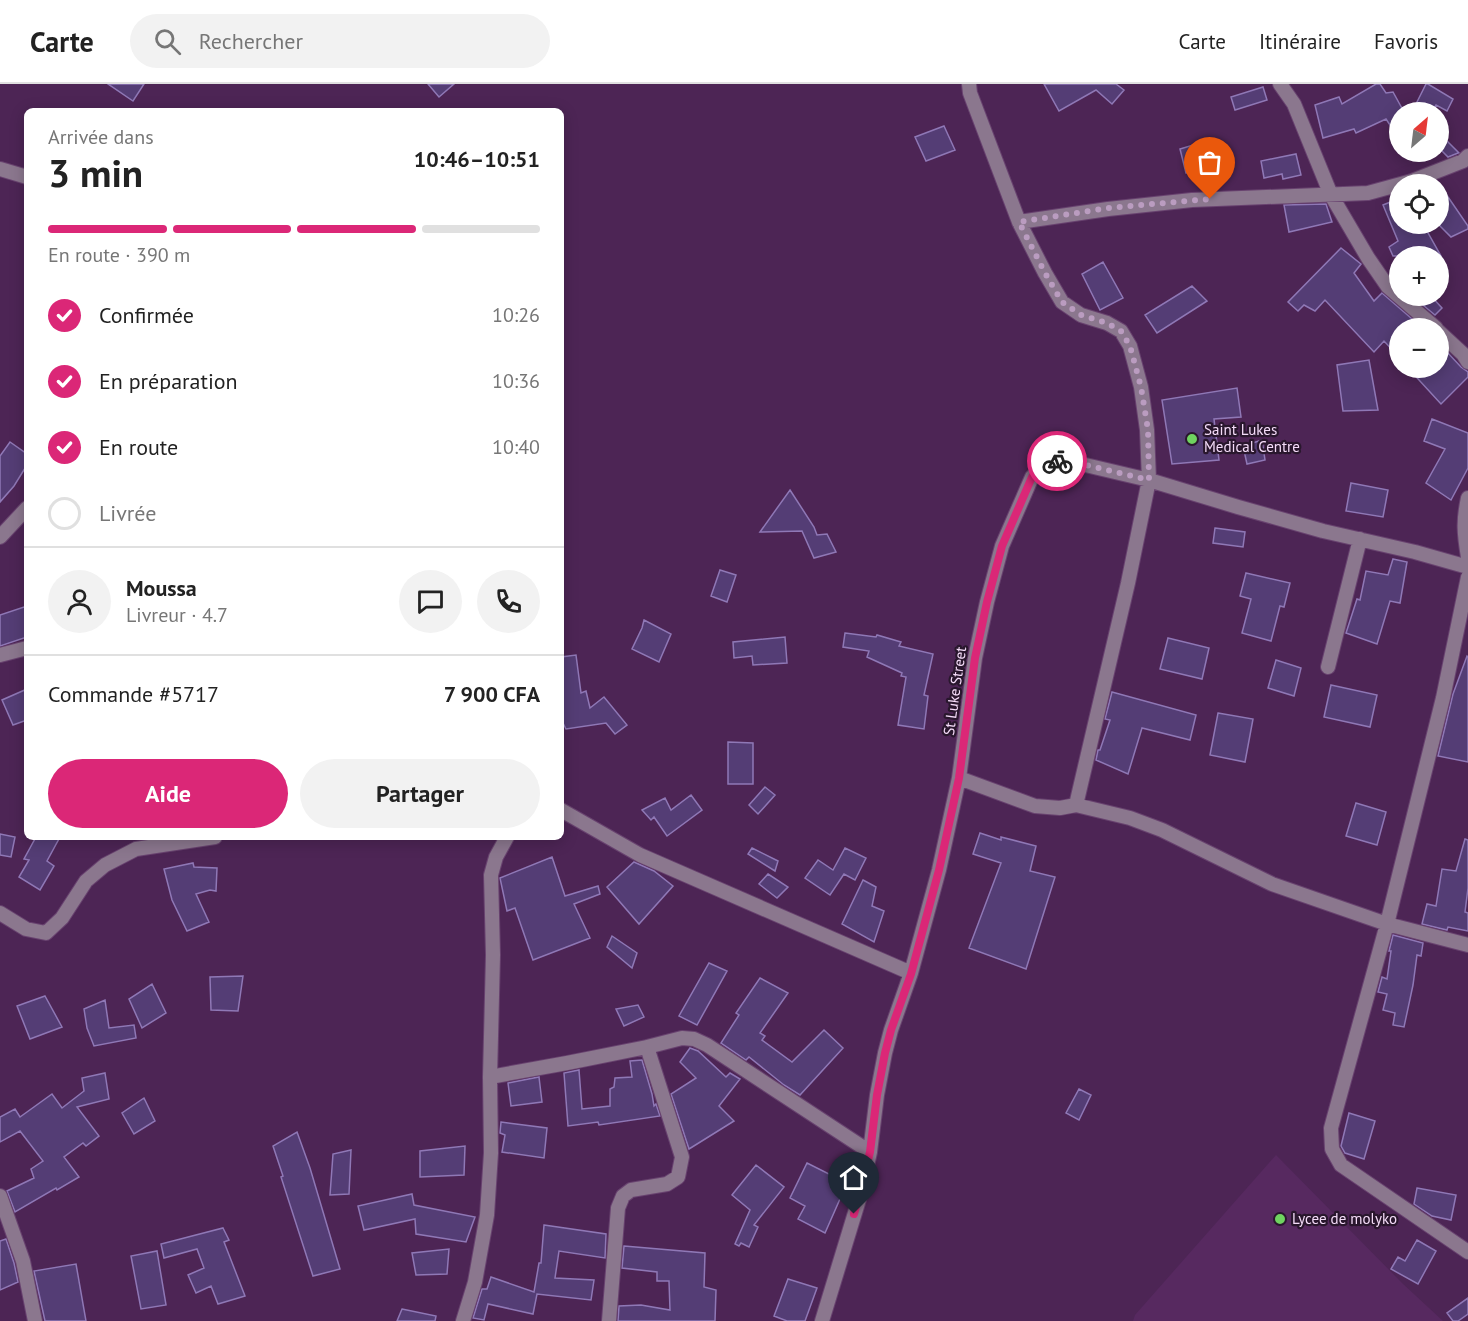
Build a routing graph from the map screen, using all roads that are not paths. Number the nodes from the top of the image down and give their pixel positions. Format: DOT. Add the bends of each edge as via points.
graph roads {
  1 [pos="969,84"];
  2 [pos="1280,84"];
  3 [pos="1468,156"];
  4 [pos="0,169"];
  5 [pos="24,176"];
  6 [pos="1331,195"];
  7 [pos="1019,222"];
  8 [pos="1423,318"];
  9 [pos="1449,341"];
  10 [pos="1468,362"];
  11 [pos="1149,480"];
  12 [pos="1468,498"];
  13 [pos="24,511"];
  14 [pos="0,537"];
  15 [pos="1360,539"];
  16 [pos="1468,557"];
  17 [pos="1468,567"];
  18 [pos="1468,577"];
  19 [pos="24,649"];
  20 [pos="0,655"];
  21 [pos="1328,667"];
  22 [pos="959,778"];
  23 [pos="1076,806"];
  24 [pos="564,812"];
  25 [pos="195,840"];
  26 [pos="505,840"];
  27 [pos="0,913"];
  28 [pos="1387,924"];
  29 [pos="1468,945"];
  30 [pos="911,974"];
  31 [pos="647,1047"];
  32 [pos="490,1077"];
  33 [pos="870,1152"];
  34 [pos="0,1196"];
  35 [pos="1468,1252"];
  36 [pos="35,1321"];
  37 [pos="463,1321"];
  38 [pos="609,1321"];
  39 [pos="822,1321"];
  1 -- 7 [label="street"];
  2 -- 6 [label="street" via="1294,104"];
  3 -- 6 [label="street" via="1412,181 1368,193"];
  4 -- 5 [label="street"];
  6 -- 7 [label="street" via="1192,200"];
  6 -- 8 [label="street" via="1388,287"];
  7 -- 11 [label="street" via="1062,302 1081,315 1121,331 1130,346 1148,430"];
  9 -- 10 [label="street"];
  11 -- 15 [label="street, St Luke Street"];
  11 -- 22 [label="street, St Luke Street" via="1060,459 1032,477 1002,546 987,602 975,658"];
  11 -- 23 [label="street"];
  12 -- 16 [label="street" via="1464,526"];
  13 -- 14 [label="street"];
  15 -- 17 [label="street, St Luke Street"];
  15 -- 21 [label="street"];
  18 -- 28 [label="street" via="1443,698"];
  19 -- 20 [label="street"];
  22 -- 23 [label="street" via="1035,806"];
  22 -- 30 [label="street, St Luke Street"];
  23 -- 28 [label="street" via="1162,830 1272,884"];
  24 -- 30 [label="street" via="640,855"];
  25 -- 27 [label="street" via="136,849 105,865 86,881 62,918 46,933 26,929"];
  26 -- 32 [label="street" via="491,875"];
  28 -- 29 [label="street"];
  28 -- 35 [label="street" via="1331,1128 1332,1149 1341,1165"];
  30 -- 33 [label="street, St Luke Street" via="885,1053"];
  31 -- 32 [label="street"];
  31 -- 33 [label="street" via="694,1039"];
  31 -- 38 [label="street" via="682,1158 681,1168 678,1177 667,1184 631,1190 623,1196 618,1208"];
  32 -- 37 [label="street" via="487,1215 475,1282"];
  33 -- 39 [label="street, St Luke Street"];
  34 -- 36 [label="street" via="23,1261"];
}
